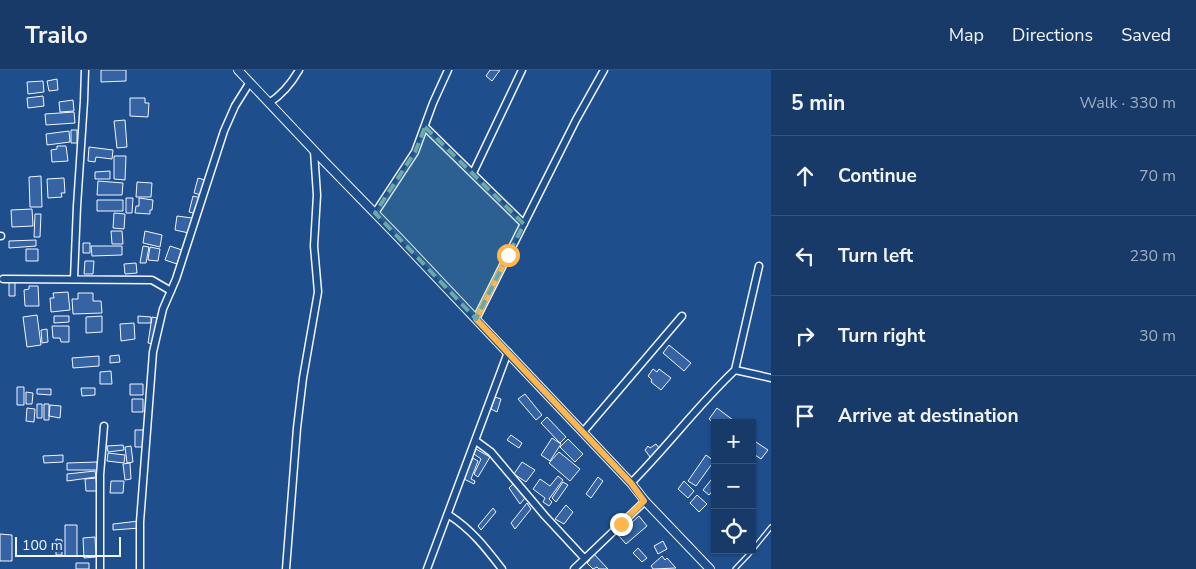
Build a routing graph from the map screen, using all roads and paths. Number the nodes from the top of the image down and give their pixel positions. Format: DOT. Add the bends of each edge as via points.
graph roads {
  1 [pos="85,70"];
  2 [pos="238,70"];
  3 [pos="299,70"];
  4 [pos="448,70"];
  5 [pos="522,70"];
  6 [pos="604,70"];
  7 [pos="250,82"];
  8 [pos="270,103"];
  9 [pos="425,127"];
  10 [pos="314,151"];
  11 [pos="473,173"];
  12 [pos="375,213"];
  13 [pos="524,224"];
  14 [pos="759,266"];
  15 [pos="3,279"];
  16 [pos="74,279"];
  17 [pos="171,292"];
  18 [pos="682,316"];
  19 [pos="476,319"];
  20 [pos="508,352"];
  21 [pos="735,370"];
  22 [pos="771,378"];
  23 [pos="104,426"];
  24 [pos="583,432"];
  25 [pos="476,441"];
  26 [pos="631,483"];
  27 [pos="644,501"];
  28 [pos="449,515"];
  29 [pos="771,527"];
  30 [pos="584,558"];
  31 [pos="100,569"];
  32 [pos="140,569"];
  33 [pos="286,569"];
  34 [pos="427,569"];
  35 [pos="502,569"];
  36 [pos="574,569"];
  37 [pos="710,569"];
  38 [pos="735,569"];
  1 -- 16 [label="street"];
  2 -- 7 [label="street"];
  3 -- 8 [label="street" via="290,86"];
  4 -- 9 [label="street"];
  5 -- 11 [label="street"];
  6 -- 13 [label="street"];
  7 -- 8 [label="street"];
  7 -- 17 [label="street" via="224,131"];
  8 -- 10 [label="street"];
  9 -- 11 [label="street"];
  9 -- 12 [label="street" via="415,152"];
  10 -- 12 [label="street"];
  10 -- 33 [label="street" via="317,194 314,246 318,292 297,428"];
  11 -- 13 [label="street"];
  12 -- 19 [label="street"];
  13 -- 19 [label="street"];
  14 -- 21 [label="street"];
  15 -- 16 [label="street"];
  16 -- 17 [label="street" via="152,280"];
  17 -- 32 [label="street" via="163,309 152,358 140,522"];
  18 -- 24 [label="street"];
  19 -- 20 [label="street"];
  20 -- 24 [label="street"];
  20 -- 25 [label="street"];
  21 -- 22 [label="street"];
  21 -- 26 [label="street"];
  23 -- 31 [label="street" via="100,475"];
  24 -- 26 [label="street"];
  25 -- 28 [label="street"];
  25 -- 30 [label="street" via="496,458"];
  26 -- 27 [label="street"];
  27 -- 30 [label="street"];
  27 -- 37 [label="street"];
  28 -- 34 [label="street"];
  28 -- 35 [label="street" via="480,540"];
  29 -- 38 [label="lane"];
  30 -- 36 [label="street"];
}
